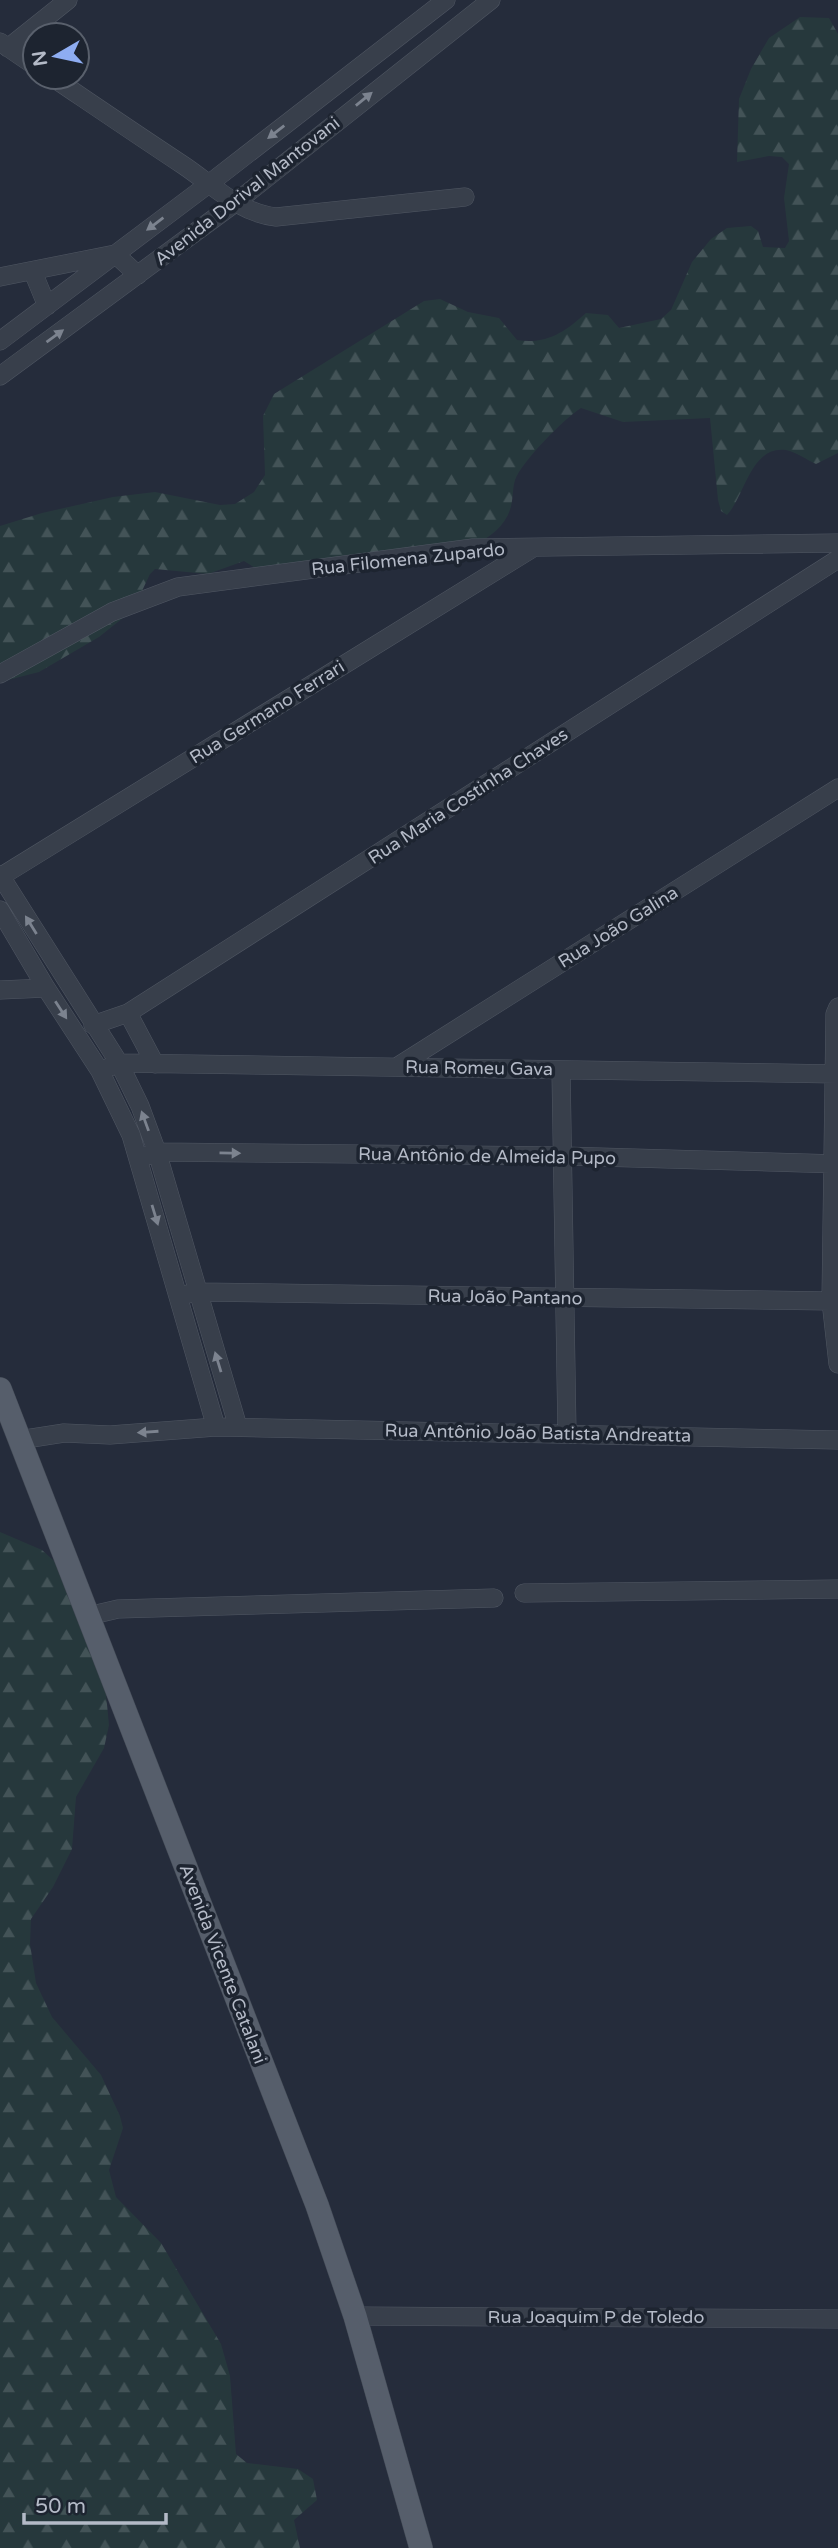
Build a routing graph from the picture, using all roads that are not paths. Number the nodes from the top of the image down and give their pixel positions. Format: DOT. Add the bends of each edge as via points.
graph roads {
  1 [pos="68,0"];
  2 [pos="446,0"];
  3 [pos="491,0"];
  4 [pos="4,45"];
  5 [pos="21,57"];
  6 [pos="73,91"];
  7 [pos="209,183"];
  8 [pos="465,197"];
  9 [pos="234,203"];
  10 [pos="115,254"];
  11 [pos="33,272"];
  12 [pos="138,275"];
  13 [pos="0,277"];
  14 [pos="47,306"];
  15 [pos="0,341"];
  16 [pos="0,376"];
  17 [pos="838,543"];
  18 [pos="534,548"];
  19 [pos="838,559"];
  20 [pos="0,674"];
  21 [pos="838,788"];
  22 [pos="0,876"];
  23 [pos="0,910"];
  24 [pos="46,988"];
  25 [pos="0,990"];
  26 [pos="838,1007"];
  27 [pos="128,1013"];
  28 [pos="93,1025"];
  29 [pos="119,1063"];
  30 [pos="155,1064"];
  31 [pos="398,1066"];
  32 [pos="561,1070"];
  33 [pos="100,1071"];
  34 [pos="836,1074"];
  35 [pos="157,1152"];
  36 [pos="564,1156"];
  37 [pos="138,1159"];
  38 [pos="836,1165"];
  39 [pos="197,1292"];
  40 [pos="179,1296"];
  41 [pos="566,1298"];
  42 [pos="831,1301"];
  43 [pos="838,1364"];
  44 [pos="1,1396"];
  45 [pos="216,1427"];
  46 [pos="238,1427"];
  47 [pos="11,1432"];
  48 [pos="566,1433"];
  49 [pos="838,1440"];
  50 [pos="838,1589"];
  51 [pos="524,1593"];
  52 [pos="494,1598"];
  53 [pos="88,1616"];
  54 [pos="355,2316"];
  55 [pos="838,2319"];
  56 [pos="421,2548"];
  1 -- 4 [label="street"];
  2 -- 7 [label="street, Avenida Dorival Mantovani, one-way"];
  9 -- 3 [label="street, Avenida Dorival Mantovani, one-way"];
  4 -- 5 [label="street"];
  6 -- 7 [label="street"];
  7 -- 9 [label="street"];
  7 -- 10 [label="street, Avenida Dorival Mantovani, one-way"];
  8 -- 9 [label="street" via="276,217 258,215"];
  9 -- 12 [label="street, Avenida Dorival Mantovani"];
  10 -- 11 [label="street"];
  10 -- 12 [label="street"];
  10 -- 14 [label="street, Avenida Dorival Mantovani"];
  11 -- 13 [label="street"];
  11 -- 14 [label="street"];
  16 -- 12 [label="street, Avenida Dorival Mantovani, one-way"];
  14 -- 15 [label="street, Avenida Dorival Mantovani"];
  17 -- 18 [label="street, Rua Filomena Zupardo"];
  18 -- 20 [label="street, Rua Filomena Zupardo" via="473,548 178,587 112,612"];
  18 -- 22 [label="street, Rua Germano Ferrari"];
  19 -- 27 [label="street, Rua Maria Costinha Chaves"];
  21 -- 31 [label="street, Rua João Galina"];
  28 -- 22 [label="street, one-way"];
  23 -- 24 [label="street"];
  24 -- 25 [label="street"];
  24 -- 33 [label="street, one-way"];
  26 -- 34 [label="street"];
  27 -- 28 [label="street, Rua Maria Costinha Chaves"];
  27 -- 30 [label="street"];
  28 -- 29 [label="street"];
  29 -- 30 [label="street, Rua Romeu Gava"];
  29 -- 33 [label="street"];
  35 -- 29 [label="street, one-way"];
  30 -- 31 [label="street, Rua Romeu Gava"];
  31 -- 32 [label="street, Rua Romeu Gava"];
  32 -- 34 [label="street, Rua Romeu Gava"];
  32 -- 36 [label="street"];
  33 -- 37 [label="street"];
  34 -- 38 [label="street"];
  35 -- 36 [label="street, Rua Antônio de Almeida Pupo, one-way"];
  35 -- 37 [label="street, Rua Antônio de Almeida Pupo"];
  35 -- 39 [label="street"];
  36 -- 38 [label="street, Rua Antônio de Almeida Pupo"];
  36 -- 41 [label="street"];
  37 -- 40 [label="street, one-way"];
  38 -- 42 [label="street"];
  39 -- 40 [label="street, Rua João Pantano"];
  39 -- 41 [label="street, Rua João Pantano"];
  46 -- 39 [label="street, one-way"];
  40 -- 45 [label="street"];
  41 -- 42 [label="street, Rua João Pantano"];
  41 -- 48 [label="street"];
  42 -- 43 [label="street"];
  44 -- 47 [label="main road, Avenida Vicente Catalani"];
  45 -- 46 [label="street, Rua Antônio João Batista Andreatta"];
  45 -- 47 [label="street, one-way" via="110,1435"];
  46 -- 48 [label="street, Rua Antônio João Batista Andreatta"];
  47 -- 53 [label="main road, Avenida Vicente Catalani"];
  48 -- 49 [label="street, Rua Antônio João Batista Andreatta"];
  50 -- 51 [label="street"];
  52 -- 53 [label="street" via="118,1609"];
  53 -- 54 [label="main road, Avenida Vicente Catalani" via="317,2205"];
  54 -- 55 [label="street, Rua Joaquim P de Toledo"];
  54 -- 56 [label="main road, Avenida Vicente Catalani"];
}
